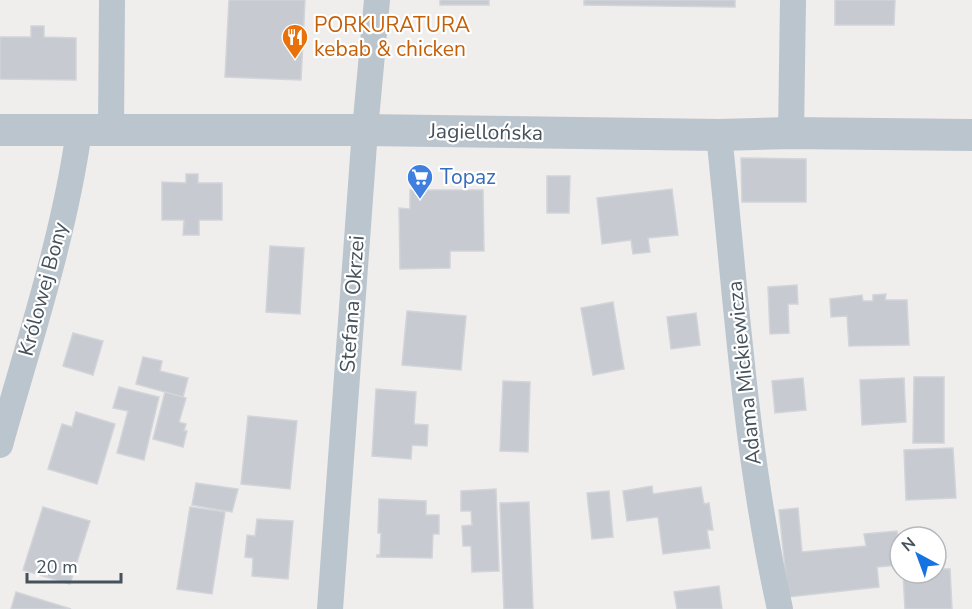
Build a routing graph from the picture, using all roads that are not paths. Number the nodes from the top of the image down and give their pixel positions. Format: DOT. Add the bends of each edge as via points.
graph roads {
  1 [pos="112,0"];
  2 [pos="377,0"];
  3 [pos="793,0"];
  4 [pos="0,130"];
  5 [pos="365,130"];
  6 [pos="79,131"];
  7 [pos="111,131"];
  8 [pos="791,133"];
  9 [pos="719,135"];
  10 [pos="972,135"];
  11 [pos="0,445"];
  12 [pos="330,609"];
  13 [pos="780,609"];
  1 -- 7 [label="street"];
  2 -- 5 [label="street, Stefana Okrzei"];
  3 -- 8 [label="street"];
  4 -- 6 [label="street, Jagiellońska"];
  5 -- 7 [label="street, Jagiellońska"];
  5 -- 9 [label="street, Jagiellońska"];
  5 -- 12 [label="street, Stefana Okrzei"];
  6 -- 7 [label="street, Jagiellońska"];
  6 -- 11 [label="street, Królowej Bony" via="59,235"];
  8 -- 9 [label="street, Jagiellońska"];
  8 -- 10 [label="street, Jagiellońska"];
  9 -- 13 [label="street, Adama Mickiewicza" via="753,466"];
}
